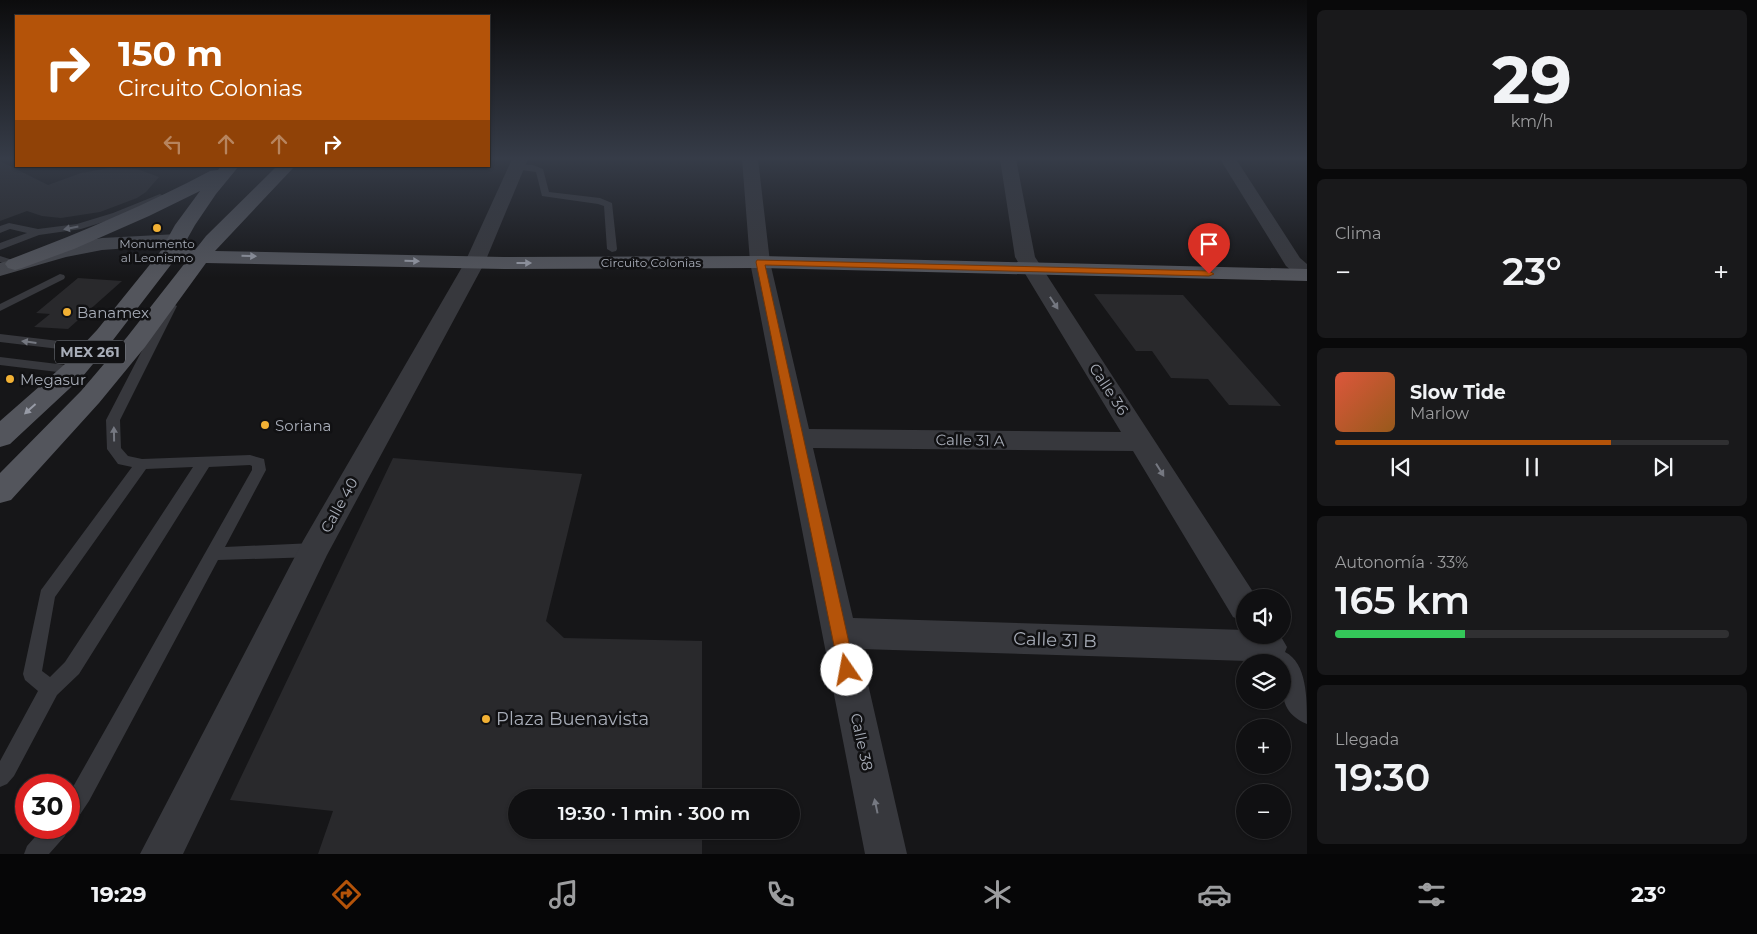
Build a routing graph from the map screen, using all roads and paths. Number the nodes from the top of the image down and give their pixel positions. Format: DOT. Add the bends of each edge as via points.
graph roads {
  1 [pos="152,199"];
  2 [pos="174,199"];
  3 [pos="204,199"];
  4 [pos="255,199"];
  5 [pos="503,199"];
  6 [pos="583,199"];
  7 [pos="754,199"];
  8 [pos="1016,199"];
  9 [pos="1256,199"];
  10 [pos="0,230"];
  11 [pos="38,232"];
  12 [pos="1,247"];
  13 [pos="173,248"];
  14 [pos="612,249"];
  15 [pos="202,254"];
  16 [pos="478,255"];
  17 [pos="760,257"];
  18 [pos="5,264"];
  19 [pos="1029,264"];
  20 [pos="1304,268"];
  21 [pos="53,274"];
  22 [pos="0,288"];
  23 [pos="0,308"];
  24 [pos="0,338"];
  25 [pos="92,349"];
  26 [pos="0,361"];
  27 [pos="74,370"];
  28 [pos="0,437"];
  29 [pos="798,438"];
  30 [pos="1142,442"];
  31 [pos="205,461"];
  32 [pos="142,464"];
  33 [pos="0,492"];
  34 [pos="314,550"];
  35 [pos="211,554"];
  36 [pos="1236,593"];
  37 [pos="839,632"];
  38 [pos="1274,653"];
  39 [pos="50,689"];
  40 [pos="1307,706"];
  41 [pos="0,777"];
  42 [pos="80,797"];
  43 [pos="47,839"];
  44 [pos="35,854"];
  45 [pos="161,854"];
  46 [pos="886,854"];
  1 -- 11 [label="lane, one-way" via="98,221"];
  2 -- 18 [label="main road" via="76,242"];
  3 -- 13 [label="main road, MEX 261"];
  4 -- 15 [label="main road, MEX 261"];
  5 -- 16 [label="street, Calle 40"];
  6 -- 14 [label="lane" via="608,205"];
  7 -- 17 [label="street, Calle 38"];
  8 -- 19 [label="street, Calle 36"];
  9 -- 20 [label="street"];
  10 -- 11 [label="lane" via="9,226"];
  11 -- 12 [label="lane"];
  13 -- 15 [label="main road, Circuito Colonias"];
  13 -- 18 [label="main road, Circuito Colonias" via="102,244"];
  13 -- 21 [label="main road, Circuito Colonias" via="72,263"];
  13 -- 25 [label="main road, MEX 261"];
  14 -- 16 [label="main road, Circuito Colonias"];
  14 -- 17 [label="main road, Circuito Colonias"];
  15 -- 16 [label="main road, Circuito Colonias"];
  32 -- 15 [label="lane, one-way" via="123,460 114,449 113,420"];
  15 -- 33 [label="main road, MEX 261" via="90,397"];
  16 -- 17 [label="main road, Circuito Colonias, one-way"];
  16 -- 34 [label="street, Calle 40"];
  17 -- 19 [label="main road, Circuito Colonias"];
  17 -- 29 [label="street, Calle 38"];
  19 -- 20 [label="main road, Circuito Colonias"];
  19 -- 30 [label="street, Calle 36, one-way"];
  21 -- 22 [label="main road, Circuito Colonias"];
  21 -- 23 [label="lane"];
  25 -- 24 [label="lane, one-way"];
  25 -- 27 [label="main road, MEX 261"];
  26 -- 27 [label="lane"];
  27 -- 28 [label="main road, MEX 261, one-way"];
  29 -- 30 [label="street, Calle 31 A"];
  29 -- 37 [label="street, Calle 38"];
  30 -- 36 [label="street, Calle 36, one-way"];
  31 -- 32 [label="lane"];
  31 -- 35 [label="lane" via="250,460 259,463 259,470"];
  31 -- 39 [label="lane" via="72,668"];
  32 -- 39 [label="lane" via="46,596 32,674"];
  34 -- 35 [label="lane"];
  34 -- 45 [label="street, Calle 40"];
  35 -- 42 [label="lane"];
  37 -- 38 [label="street, Calle 31 B"];
  46 -- 37 [label="street, Calle 38, one-way"];
  38 -- 40 [label="street"];
  39 -- 41 [label="lane"];
  43 -- 44 [label="lane"];
}
